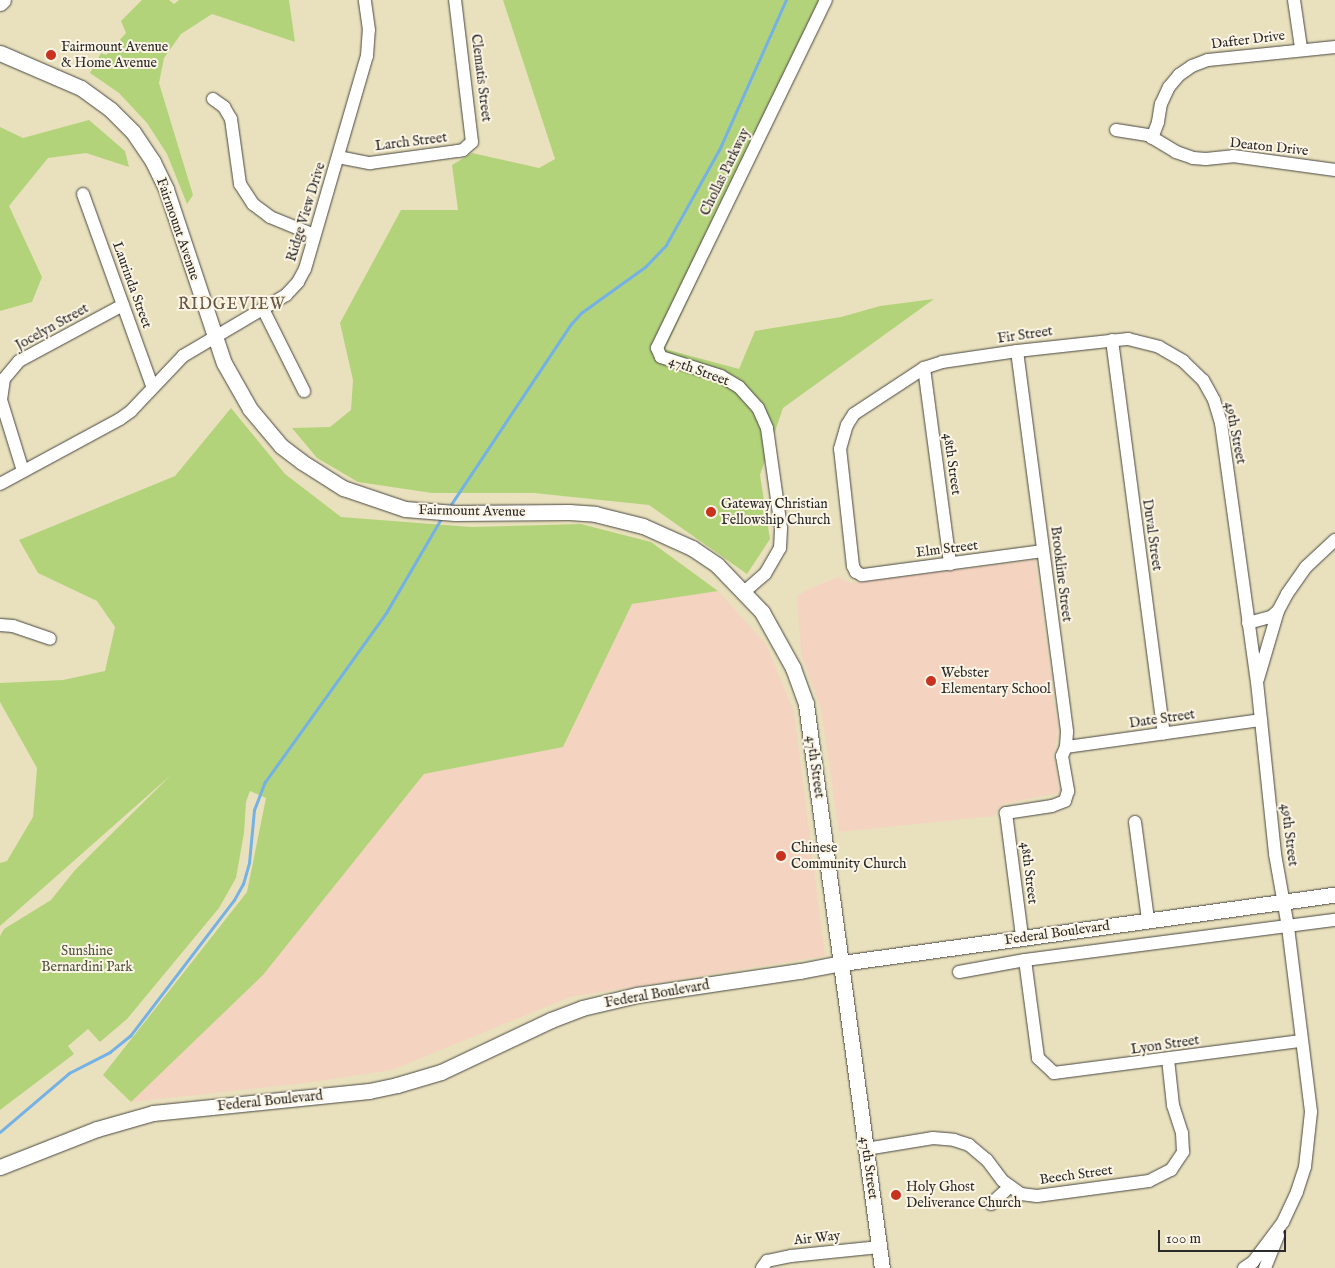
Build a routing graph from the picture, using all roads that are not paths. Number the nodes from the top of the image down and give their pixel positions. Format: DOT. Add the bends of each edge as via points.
graph roads {
  1 [pos="3,0"];
  2 [pos="364,0"];
  3 [pos="455,0"];
  4 [pos="826,0"];
  5 [pos="1294,0"];
  6 [pos="0,3"];
  7 [pos="1335,47"];
  8 [pos="1301,48"];
  9 [pos="0,53"];
  10 [pos="213,99"];
  11 [pos="1116,130"];
  12 [pos="1152,138"];
  13 [pos="458,152"];
  14 [pos="338,157"];
  15 [pos="1335,170"];
  16 [pos="83,194"];
  17 [pos="314,235"];
  18 [pos="124,306"];
  19 [pos="263,309"];
  20 [pos="214,337"];
  21 [pos="1112,340"];
  22 [pos="1017,351"];
  23 [pos="661,357"];
  24 [pos="924,368"];
  25 [pos="152,386"];
  26 [pos="1209,390"];
  27 [pos="304,391"];
  28 [pos="23,471"];
  29 [pos="0,484"];
  30 [pos="1335,540"];
  31 [pos="1043,551"];
  32 [pos="950,564"];
  33 [pos="856,572"];
  34 [pos="744,592"];
  35 [pos="1278,612"];
  36 [pos="1248,623"];
  37 [pos="0,625"];
  38 [pos="50,639"];
  39 [pos="1258,682"];
  40 [pos="1261,720"];
  41 [pos="1164,734"];
  42 [pos="1066,747"];
  43 [pos="1006,813"];
  44 [pos="1135,822"];
  45 [pos="1335,896"];
  46 [pos="1283,902"];
  47 [pos="1148,920"];
  48 [pos="1335,920"];
  49 [pos="1288,927"];
  50 [pos="1022,937"];
  51 [pos="1025,960"];
  52 [pos="842,963"];
  53 [pos="959,972"];
  54 [pos="1301,1041"];
  55 [pos="1168,1060"];
  56 [pos="866,1149"];
  57 [pos="0,1167"];
  58 [pos="1010,1186"];
  59 [pos="991,1204"];
  60 [pos="1278,1228"];
  61 [pos="880,1246"];
  62 [pos="1251,1266"];
  63 [pos="762,1268"];
  64 [pos="882,1268"];
  65 [pos="1265,1268"];
  1 -- 6 [label="main road"];
  2 -- 14 [label="street, Ridge View Drive" via="369,30 367,56"];
  3 -- 13 [label="street, Clematis Street" via="473,136 472,142"];
  4 -- 23 [label="street, Chollas Parkway" via="659,339 657,348"];
  5 -- 8 [label="street"];
  7 -- 8 [label="street, Dafter Drive"];
  8 -- 12 [label="street, Dafter Drive" via="1208,60 1192,66 1169,87"];
  9 -- 20 [label="main road, Fairmount Avenue" via="81,88 111,110 133,132 154,162 166,189"];
  10 -- 17 [label="street" via="224,107 231,119 240,184 253,204 270,217"];
  11 -- 12 [label="street, Deaton Drive"];
  12 -- 15 [label="street, Deaton Drive" via="1193,158 1233,156"];
  13 -- 14 [label="street, Larch Street" via="370,163"];
  14 -- 17 [label="street, Ridge View Drive"];
  16 -- 18 [label="street, Laurinda Street"];
  17 -- 19 [label="street, Ridge View Drive" via="306,269 298,282 286,295"];
  18 -- 25 [label="street, Laurinda Street"];
  18 -- 28 [label="street, Jocelyn Street" via="19,361 4,379 1,400"];
  19 -- 20 [label="street, Ridge View Drive"];
  19 -- 27 [label="street"];
  20 -- 25 [label="street, Ridge View Drive" via="183,356"];
  20 -- 34 [label="main road, Fairmount Avenue" via="224,363 250,409 281,446 343,488 405,509 595,514 642,526 692,548 717,565"];
  21 -- 22 [label="street, Fir Street"];
  21 -- 26 [label="street, Fir Street" via="1139,340 1169,351 1190,366"];
  21 -- 41 [label="street, Duval Street"];
  22 -- 24 [label="street, Fir Street" via="942,362"];
  22 -- 31 [label="street, Brookline Street"];
  23 -- 34 [label="street, 47th Street" via="722,376 739,387 758,408 767,428 781,528 780,548 765,574"];
  24 -- 32 [label="street, 48th Street"];
  24 -- 33 [label="street, Fir Street" via="854,414 847,425 840,449"];
  25 -- 28 [label="street, Ridge View Drive" via="120,419"];
  26 -- 36 [label="street, 49th Street" via="1221,422"];
  28 -- 29 [label="street, Ridge View Drive"];
  30 -- 35 [label="street" via="1306,567"];
  31 -- 32 [label="street, Elm Street"];
  31 -- 42 [label="street, Brookline Street" via="1067,732"];
  32 -- 33 [label="street, Elm Street" via="862,575"];
  34 -- 52 [label="main road, 47th Street" via="762,612 780,642 806,704"];
  35 -- 36 [label="street"];
  35 -- 39 [label="street"];
  36 -- 39 [label="street, 49th Street"];
  37 -- 38 [label="street" via="14,626"];
  39 -- 40 [label="street, 49th Street"];
  40 -- 41 [label="street, Date Street"];
  40 -- 46 [label="street, 49th Street" via="1272,833"];
  41 -- 42 [label="street, Date Street"];
  42 -- 43 [label="street, Brookline Street" via="1062,756 1068,791 1065,801"];
  43 -- 50 [label="street, 48th Street"];
  44 -- 47 [label="street"];
  45 -- 46 [label="main road, Federal Boulevard"];
  46 -- 47 [label="main road, Federal Boulevard"];
  46 -- 49 [label="street, 49th Street"];
  47 -- 50 [label="main road, Federal Boulevard"];
  48 -- 49 [label="street"];
  49 -- 51 [label="street"];
  49 -- 54 [label="street, 49th Street"];
  50 -- 52 [label="main road, Federal Boulevard"];
  51 -- 53 [label="street"];
  51 -- 55 [label="street, Lyon Street" via="1038,1058 1054,1073"];
  52 -- 56 [label="main road, 47th Street"];
  52 -- 57 [label="main road, Federal Boulevard" via="637,995 582,1008 441,1072 397,1085 369,1091 152,1113 97,1129"];
  54 -- 55 [label="street, Lyon Street"];
  54 -- 60 [label="street, 49th Street" via="1311,1112 1308,1144 1297,1192"];
  55 -- 58 [label="street, Beech Street" via="1183,1152 1171,1170 1149,1180 1037,1196 1021,1194"];
  56 -- 58 [label="street, Beech Street" via="933,1138 954,1140 969,1145"];
  56 -- 61 [label="main road, 47th Street"];
  58 -- 59 [label="street"];
  60 -- 62 [label="street, 49th Street"];
  60 -- 65 [label="street" via="1277,1242"];
  61 -- 63 [label="street, Air Way" via="791,1256 767,1261"];
  61 -- 64 [label="main road, 47th Street"];
}
